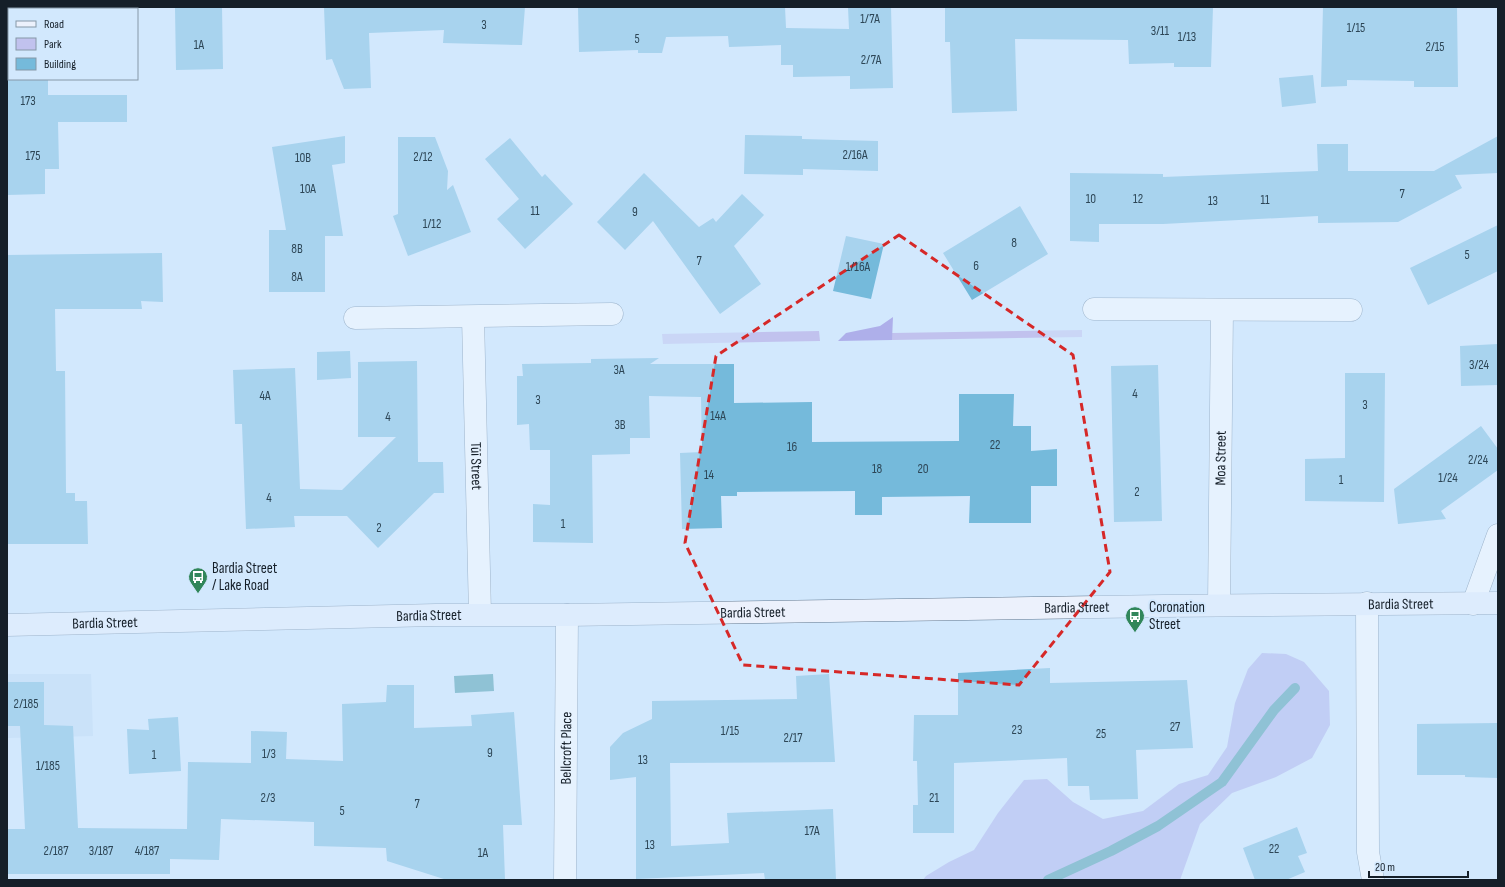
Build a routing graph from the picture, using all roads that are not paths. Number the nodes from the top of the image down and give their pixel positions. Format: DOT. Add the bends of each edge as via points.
graph roads {
  1 [pos="1094,309"];
  2 [pos="1222,310"];
  3 [pos="1351,310"];
  4 [pos="612,314"];
  5 [pos="473,317"];
  6 [pos="355,318"];
  7 [pos="1498,535"];
  8 [pos="1367,603"];
  9 [pos="1498,603"];
  10 [pos="1473,604"];
  11 [pos="1219,605"];
  12 [pos="480,614"];
  13 [pos="567,615"];
  14 [pos="7,625"];
  15 [pos="565,880"];
  16 [pos="1373,880"];
  1 -- 2 [label="street"];
  2 -- 3 [label="street"];
  2 -- 11 [label="street, Moa Street"];
  4 -- 5 [label="street"];
  5 -- 6 [label="street"];
  5 -- 12 [label="street, Tūī Street"];
  7 -- 10 [label="street"];
  8 -- 10 [label="street, Bardia Street"];
  8 -- 11 [label="street, Bardia Street"];
  8 -- 16 [label="street" via="1368,852"];
  9 -- 10 [label="street, Bardia Street"];
  11 -- 13 [label="street, Bardia Street"];
  12 -- 13 [label="street, Bardia Street"];
  12 -- 14 [label="street, Bardia Street"];
  13 -- 15 [label="street, Bellcroft Place"];
}
